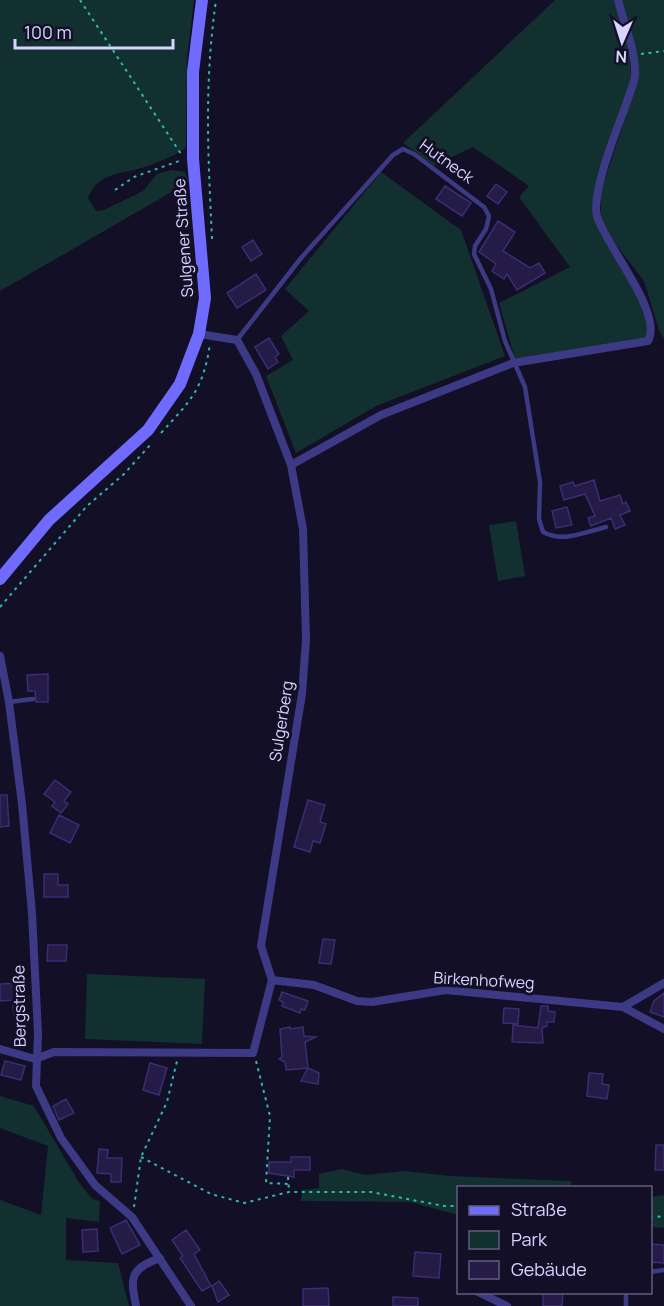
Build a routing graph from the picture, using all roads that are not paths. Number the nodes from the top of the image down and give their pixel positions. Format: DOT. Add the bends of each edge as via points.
graph roads {
  1 [pos="202,0"];
  2 [pos="618,0"];
  3 [pos="205,335"];
  4 [pos="237,340"];
  5 [pos="513,363"];
  6 [pos="291,465"];
  7 [pos="606,526"];
  8 [pos="0,579"];
  9 [pos="0,656"];
  10 [pos="33,699"];
  11 [pos="9,702"];
  12 [pos="272,980"];
  13 [pos="664,983"];
  14 [pos="623,1007"];
  15 [pos="664,1029"];
  16 [pos="0,1048"];
  17 [pos="35,1059"];
  18 [pos="160,1258"];
  19 [pos="480,1294"];
  20 [pos="136,1306"];
  21 [pos="191,1306"];
  22 [pos="507,1306"];
  1 -- 3 [label="main road, Sulgener Straße" via="193,72 193,159"];
  2 -- 5 [label="street" via="635,77 601,177 596,214 605,235 640,284 653,335 648,341"];
  3 -- 4 [label="street"];
  3 -- 8 [label="main road, Sulgener Straße" via="180,384 148,430 49,520"];
  4 -- 5 [label="lane, Hutneck" via="301,258 393,155 403,149 484,207 489,216 474,254 491,289"];
  4 -- 6 [label="street" via="256,374"];
  5 -- 6 [label="street" via="381,415"];
  5 -- 7 [label="lane, Hutneck" via="525,387 540,482 539,519 543,532 553,538"];
  6 -- 12 [label="street, Sulgerberg" via="303,529 306,640 302,694 261,946"];
  9 -- 11 [label="street, Bergstraße"];
  10 -- 11 [label="lane"];
  11 -- 17 [label="street, Bergstraße" via="32,913 38,1033"];
  12 -- 14 [label="street, Birkenhofweg" via="314,985 357,1001 446,990"];
  12 -- 17 [label="street" via="253,1053 54,1053"];
  13 -- 14 [label="street"];
  14 -- 15 [label="street, Birkenhofweg"];
  16 -- 17 [label="street"];
  17 -- 18 [label="street, Bergstraße" via="36,1086 61,1138 95,1185 132,1217"];
  18 -- 20 [label="street" via="143,1264 134,1273 131,1282"];
  18 -- 21 [label="street, Bergstraße"];
  19 -- 22 [label="street"];
}
